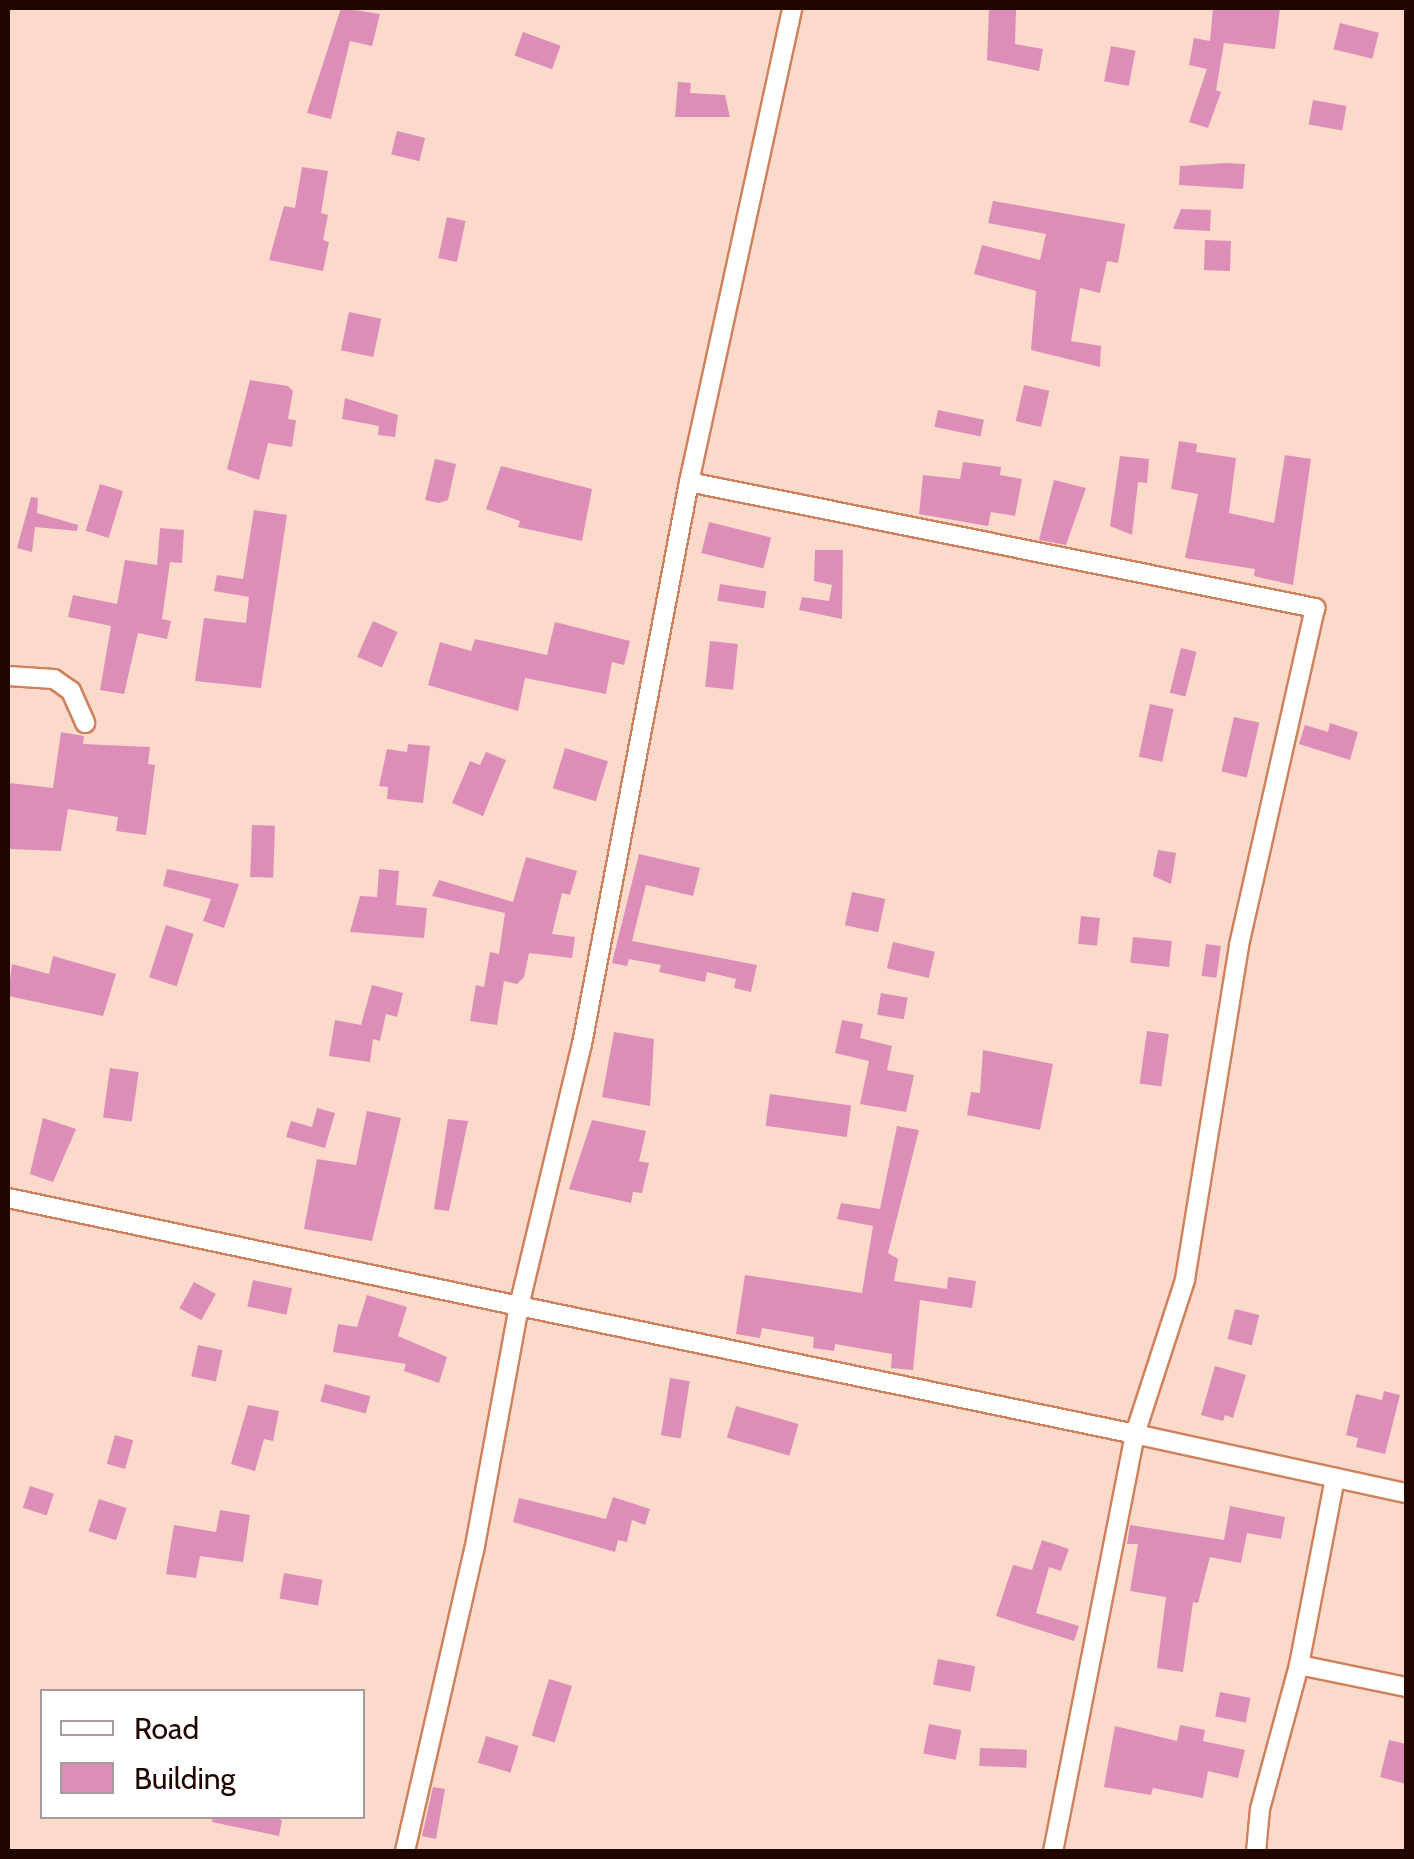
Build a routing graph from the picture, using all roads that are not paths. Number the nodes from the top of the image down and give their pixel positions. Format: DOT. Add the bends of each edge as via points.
graph roads {
  1 [pos="792,8"];
  2 [pos="689,482"];
  3 [pos="8,676"];
  4 [pos="85,722"];
  5 [pos="8,1198"];
  6 [pos="520,1306"];
  7 [pos="1135,1434"];
  8 [pos="1335,1478"];
  9 [pos="1406,1494"];
  10 [pos="1299,1665"];
  11 [pos="1406,1687"];
  12 [pos="405,1852"];
  13 [pos="1053,1852"];
  14 [pos="1256,1852"];
  1 -- 2 [label="street"];
  2 -- 6 [label="street" via="582,1044"];
  2 -- 7 [label="street" via="1315,608 1239,946 1185,1280"];
  3 -- 4 [label="street" via="54,679 72,691"];
  5 -- 6 [label="street"];
  6 -- 7 [label="street"];
  6 -- 12 [label="street" via="474,1550"];
  7 -- 8 [label="street"];
  7 -- 13 [label="street"];
  8 -- 9 [label="street"];
  8 -- 10 [label="street"];
  10 -- 11 [label="street"];
  10 -- 14 [label="street" via="1260,1809"];
}
